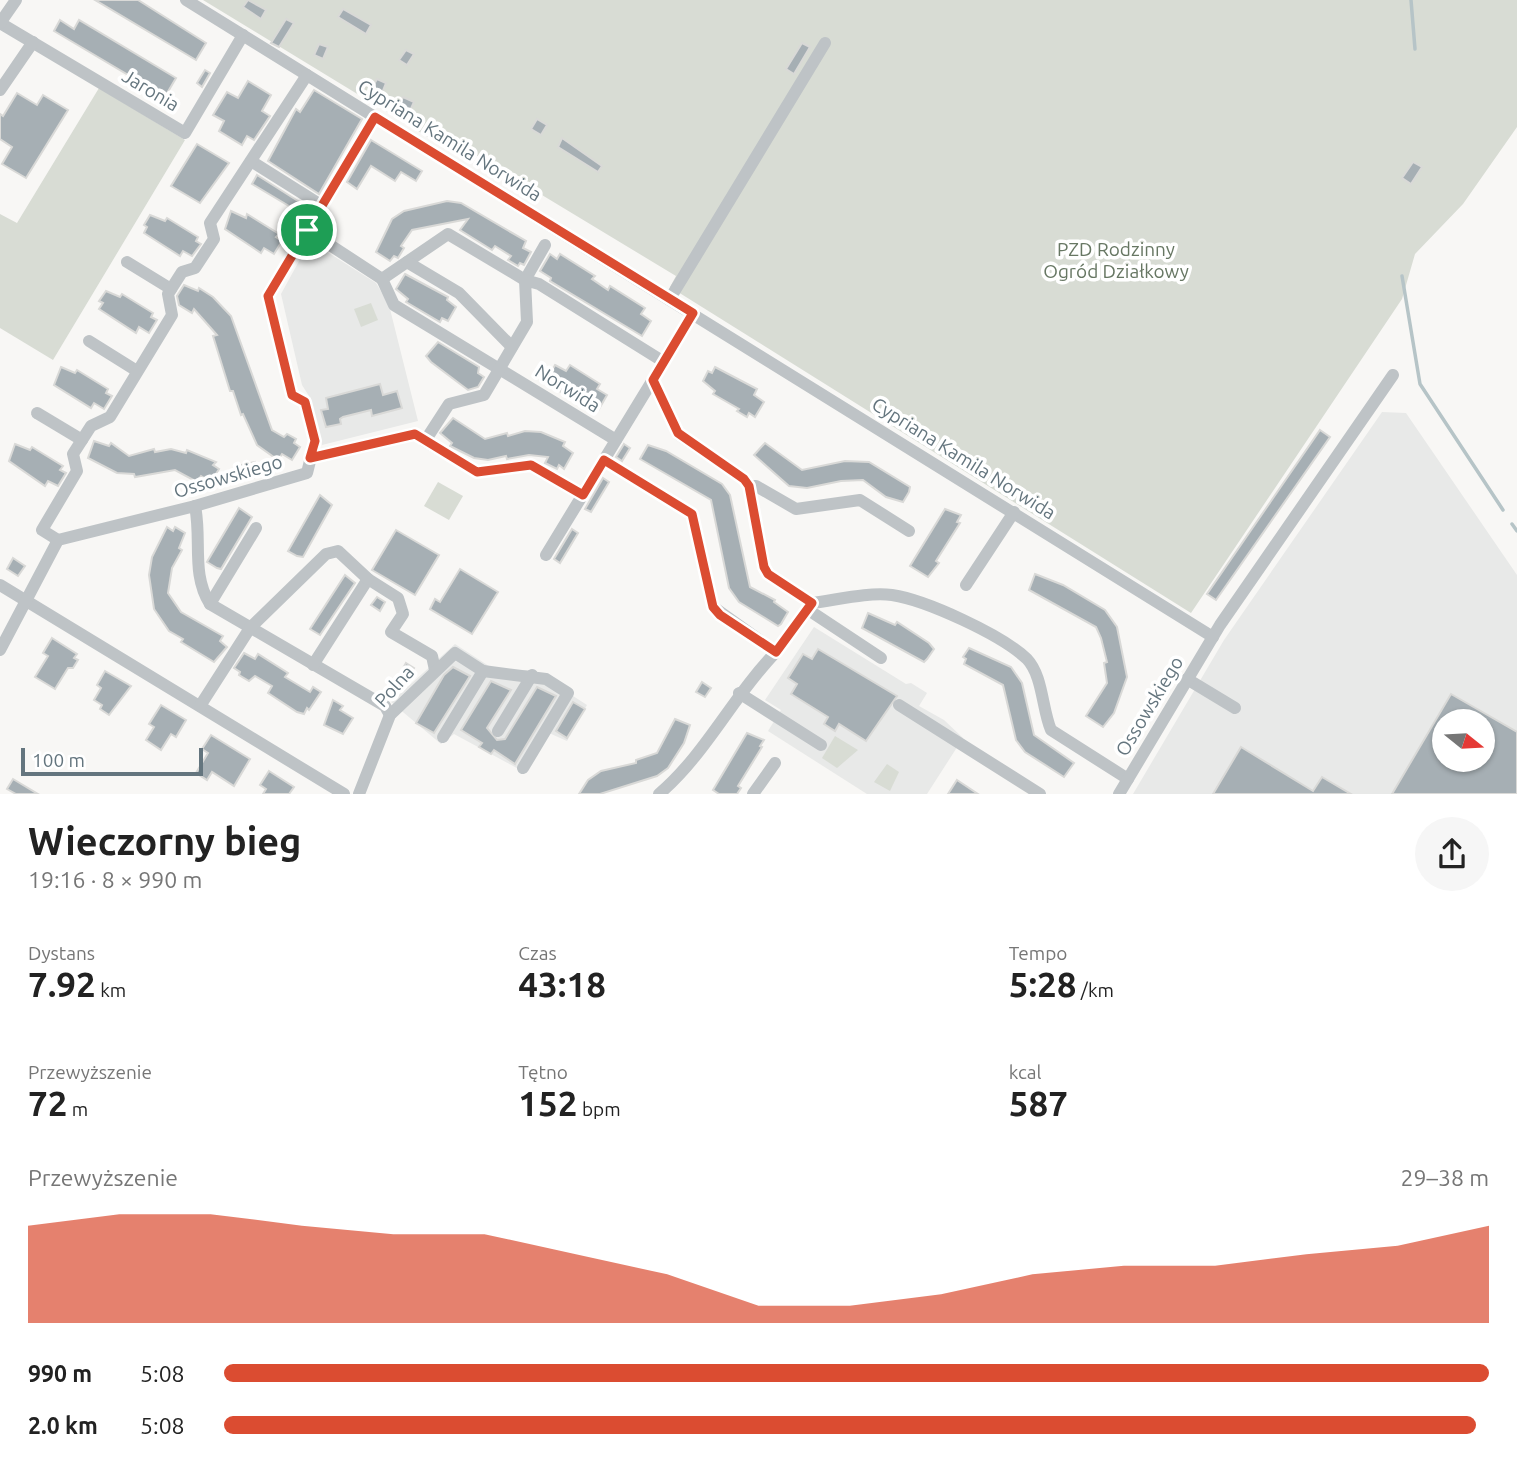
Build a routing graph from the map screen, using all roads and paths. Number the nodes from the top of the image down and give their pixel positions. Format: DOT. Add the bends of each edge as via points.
graph roads {
  1 [pos="16,0"];
  2 [pos="186,0"];
  3 [pos="0,23"];
  4 [pos="243,36"];
  5 [pos="33,42"];
  6 [pos="825,43"];
  7 [pos="307,75"];
  8 [pos="0,90"];
  9 [pos="375,117"];
  10 [pos="251,161"];
  11 [pos="321,205"];
  12 [pos="307,230"];
  13 [pos="545,245"];
  14 [pos="127,262"];
  15 [pos="407,262"];
  16 [pos="382,279"];
  17 [pos="525,280"];
  18 [pos="171,289"];
  19 [pos="674,292"];
  20 [pos="693,313"];
  21 [pos="89,341"];
  22 [pos="512,348"];
  23 [pos="664,362"];
  24 [pos="500,368"];
  25 [pos="137,371"];
  26 [pos="1393,375"];
  27 [pos="653,380"];
  28 [pos="37,413"];
  29 [pos="82,440"];
  30 [pos="617,440"];
  31 [pos="425,441"];
  32 [pos="310,458"];
  33 [pos="604,460"];
  34 [pos="749,486"];
  35 [pos="583,495"];
  36 [pos="195,506"];
  37 [pos="1014,512"];
  38 [pos="256,528"];
  39 [pos="909,531"];
  40 [pos="58,540"];
  41 [pos="546,555"];
  42 [pos="368,579"];
  43 [pos="0,584"];
  44 [pos="966,585"];
  45 [pos="26,600"];
  46 [pos="210,604"];
  47 [pos="810,606"];
  48 [pos="250,628"];
  49 [pos="1213,637"];
  50 [pos="0,650"];
  51 [pos="776,652"];
  52 [pos="881,658"];
  53 [pos="313,665"];
  54 [pos="435,670"];
  55 [pos="483,671"];
  56 [pos="532,675"];
  57 [pos="1187,680"];
  58 [pos="739,694"];
  59 [pos="900,705"];
  60 [pos="200,706"];
  61 [pos="1236,708"];
  62 [pos="390,715"];
  63 [pos="498,731"];
  64 [pos="443,737"];
  65 [pos="821,746"];
  66 [pos="775,763"];
  67 [pos="523,768"];
  68 [pos="1128,779"];
  69 [pos="344,794"];
  70 [pos="359,794"];
  71 [pos="659,794"];
  72 [pos="753,794"];
  73 [pos="1040,794"];
  74 [pos="1119,794"];
  1 -- 3 [label="street"];
  2 -- 4 [label="street, Cypriana Kamila Norwida"];
  3 -- 5 [label="street, Jaronia"];
  4 -- 5 [label="street, Jaronia" via="185,133"];
  4 -- 7 [label="street, Cypriana Kamila Norwida"];
  5 -- 8 [label="street"];
  6 -- 19 [label="street"];
  7 -- 9 [label="street, Cypriana Kamila Norwida"];
  7 -- 10 [label="street"];
  9 -- 11 [label="street, Ossowskiego"];
  9 -- 20 [label="street, Cypriana Kamila Norwida"];
  10 -- 11 [label="street"];
  10 -- 18 [label="street" via="211,223 214,239 195,268 182,272"];
  11 -- 12 [label="street, Ossowskiego"];
  12 -- 16 [label="street"];
  12 -- 32 [label="street, Ossowskiego" via="268,296 292,395 305,402 315,441"];
  13 -- 17 [label="street"];
  14 -- 18 [label="street"];
  15 -- 16 [label="street"];
  15 -- 17 [label="street" via="447,234"];
  15 -- 22 [label="street" via="459,293"];
  16 -- 24 [label="street, Norwida" via="394,305"];
  17 -- 22 [label="street" via="527,322"];
  17 -- 23 [label="street" via="539,284"];
  18 -- 25 [label="street" via="172,315"];
  20 -- 23 [label="street"];
  20 -- 37 [label="street, Cypriana Kamila Norwida"];
  21 -- 25 [label="street"];
  22 -- 24 [label="street"];
  23 -- 27 [label="street"];
  24 -- 30 [label="street, Norwida"];
  24 -- 31 [label="street" via="484,395 449,404"];
  25 -- 29 [label="street" via="110,417 91,426"];
  26 -- 49 [label="street, Ossowskiego"];
  27 -- 30 [label="street"];
  27 -- 34 [label="street" via="678,433"];
  28 -- 29 [label="street"];
  29 -- 40 [label="street" via="73,454 77,471 42,530"];
  30 -- 33 [label="street"];
  31 -- 32 [label="street" via="415,434"];
  31 -- 35 [label="street" via="477,472 531,465"];
  32 -- 36 [label="street, Ossowskiego" via="307,473"];
  33 -- 35 [label="street"];
  33 -- 51 [label="street" via="692,514 713,607"];
  34 -- 39 [label="street" via="796,509 860,500"];
  34 -- 47 [label="street" via="764,567"];
  35 -- 41 [label="street"];
  36 -- 40 [label="street, Ossowskiego"];
  36 -- 46 [label="street" via="200,528 197,566 202,592"];
  37 -- 44 [label="street"];
  37 -- 49 [label="street, Cypriana Kamila Norwida"];
  38 -- 46 [label="street"];
  40 -- 45 [label="street"];
  42 -- 48 [label="street" via="338,551 326,554"];
  42 -- 53 [label="street"];
  42 -- 54 [label="street" via="398,598 403,614 391,632 432,656"];
  43 -- 45 [label="street"];
  45 -- 50 [label="street"];
  45 -- 60 [label="street"];
  46 -- 48 [label="street"];
  47 -- 51 [label="street"];
  47 -- 52 [label="street"];
  47 -- 68 [label="street" via="893,595 976,626 1027,659 1051,730"];
  48 -- 53 [label="street"];
  48 -- 60 [label="street"];
  49 -- 57 [label="street, Ossowskiego"];
  51 -- 58 [label="street"];
  53 -- 62 [label="street" via="384,706"];
  54 -- 55 [label="street, Polna" via="455,653"];
  54 -- 62 [label="street, Polna"];
  55 -- 56 [label="street"];
  55 -- 64 [label="street"];
  56 -- 63 [label="street"];
  56 -- 67 [label="street" via="568,693"];
  57 -- 61 [label="street"];
  57 -- 68 [label="street, Ossowskiego"];
  58 -- 65 [label="street"];
  58 -- 71 [label="street" via="682,775"];
  59 -- 73 [label="street"];
  60 -- 69 [label="street"];
  62 -- 70 [label="street, Polna"];
  66 -- 72 [label="street"];
  68 -- 74 [label="street, Ossowskiego"];
}
